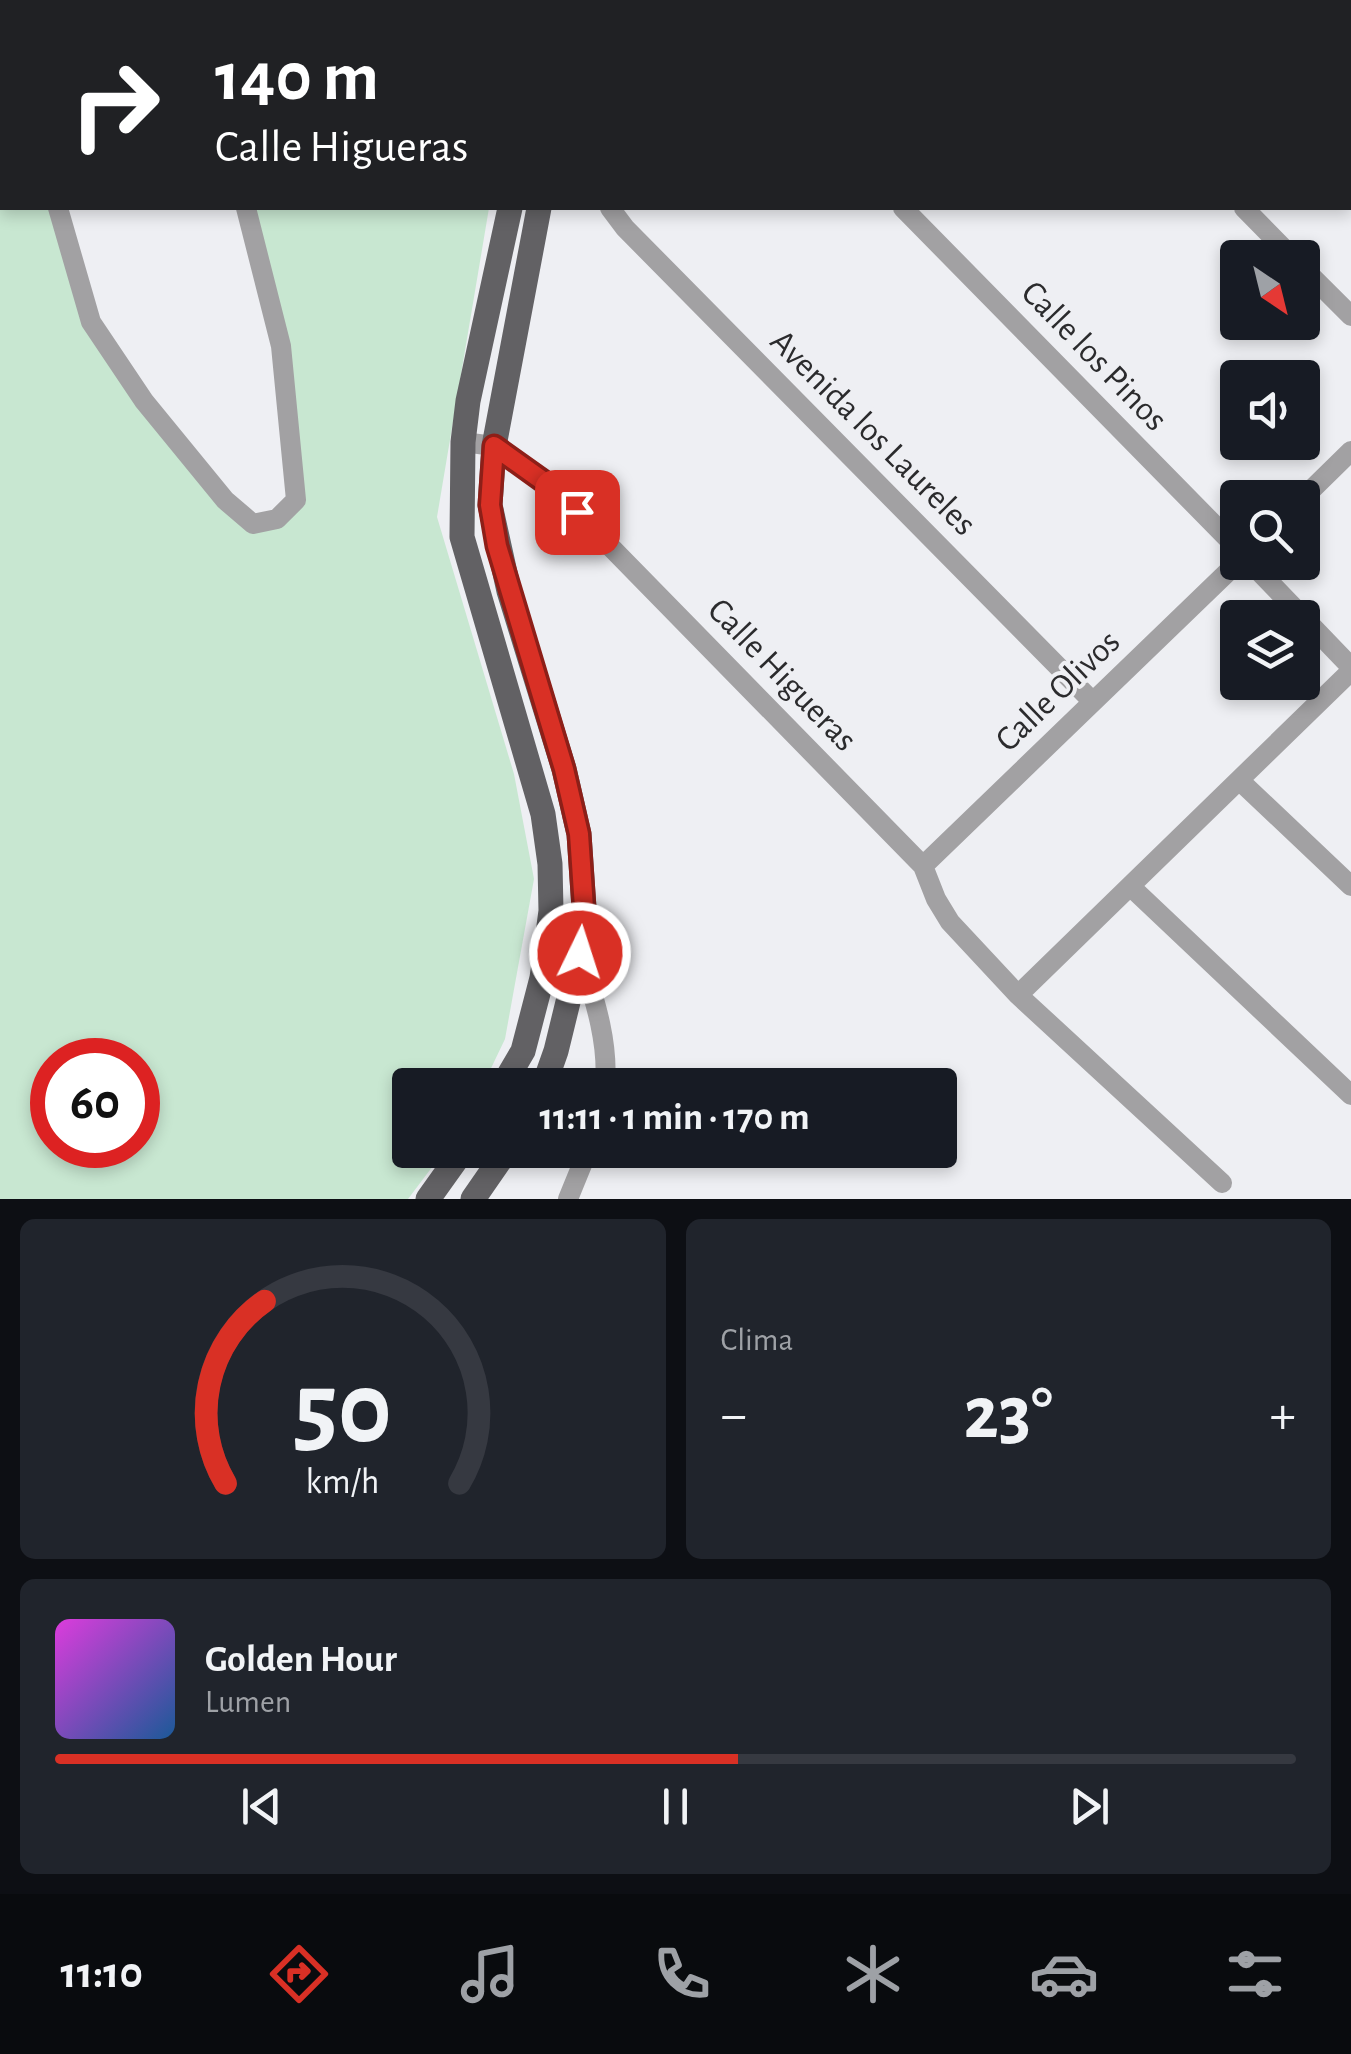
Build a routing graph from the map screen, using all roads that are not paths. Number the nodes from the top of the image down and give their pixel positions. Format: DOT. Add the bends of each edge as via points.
graph roads {
  1 [pos="59,210"];
  2 [pos="247,210"];
  3 [pos="510,210"];
  4 [pos="539,210"];
  5 [pos="612,210"];
  6 [pos="906,210"];
  7 [pos="1246,210"];
  8 [pos="1275,240"];
  9 [pos="1320,285"];
  10 [pos="1351,316"];
  11 [pos="463,442"];
  12 [pos="494,446"];
  13 [pos="1351,451"];
  14 [pos="1320,481"];
  15 [pos="1220,531"];
  16 [pos="1220,579"];
  17 [pos="1267,580"];
  18 [pos="1351,669"];
  19 [pos="1093,702"];
  20 [pos="1239,780"];
  21 [pos="923,866"];
  22 [pos="1130,886"];
  23 [pos="1351,886"];
  24 [pos="580,953"];
  25 [pos="1018,995"];
  26 [pos="513,1068"];
  27 [pos="550,1068"];
  28 [pos="607,1068"];
  29 [pos="1351,1095"];
  30 [pos="450,1168"];
  31 [pos="495,1168"];
  32 [pos="581,1168"];
  33 [pos="1222,1183"];
  34 [pos="428,1199"];
  35 [pos="473,1199"];
  36 [pos="568,1199"];
  1 -- 2 [label="street" via="91,322 144,402 252,524 277,519 296,500 281,346"];
  3 -- 11 [label="main road"];
  4 -- 12 [label="main road"];
  5 -- 19 [label="street, Avenida los Laureles"];
  6 -- 15 [label="street, Calle los Pinos"];
  7 -- 8 [label="street"];
  9 -- 10 [label="street"];
  11 -- 12 [label="street, Calle Higueras"];
  11 -- 26 [label="main road" via="462,537 543,814 550,864 542,978"];
  12 -- 21 [label="street, Calle Higueras" via="550,486"];
  12 -- 24 [label="main road" via="490,505 497,546 579,834"];
  13 -- 14 [label="street"];
  16 -- 19 [label="street, Calle Olivos"];
  17 -- 18 [label="street"];
  18 -- 20 [label="street"];
  19 -- 21 [label="street, Calle Olivos"];
  20 -- 22 [label="street"];
  20 -- 23 [label="street"];
  21 -- 25 [label="street, Calle Higueras" via="950,922"];
  22 -- 25 [label="street"];
  22 -- 29 [label="street"];
  24 -- 27 [label="main road"];
  24 -- 28 [label="street"];
  25 -- 33 [label="street, Calle Higueras"];
  30 -- 34 [label="main road"];
  31 -- 35 [label="main road"];
  32 -- 36 [label="street"];
}
